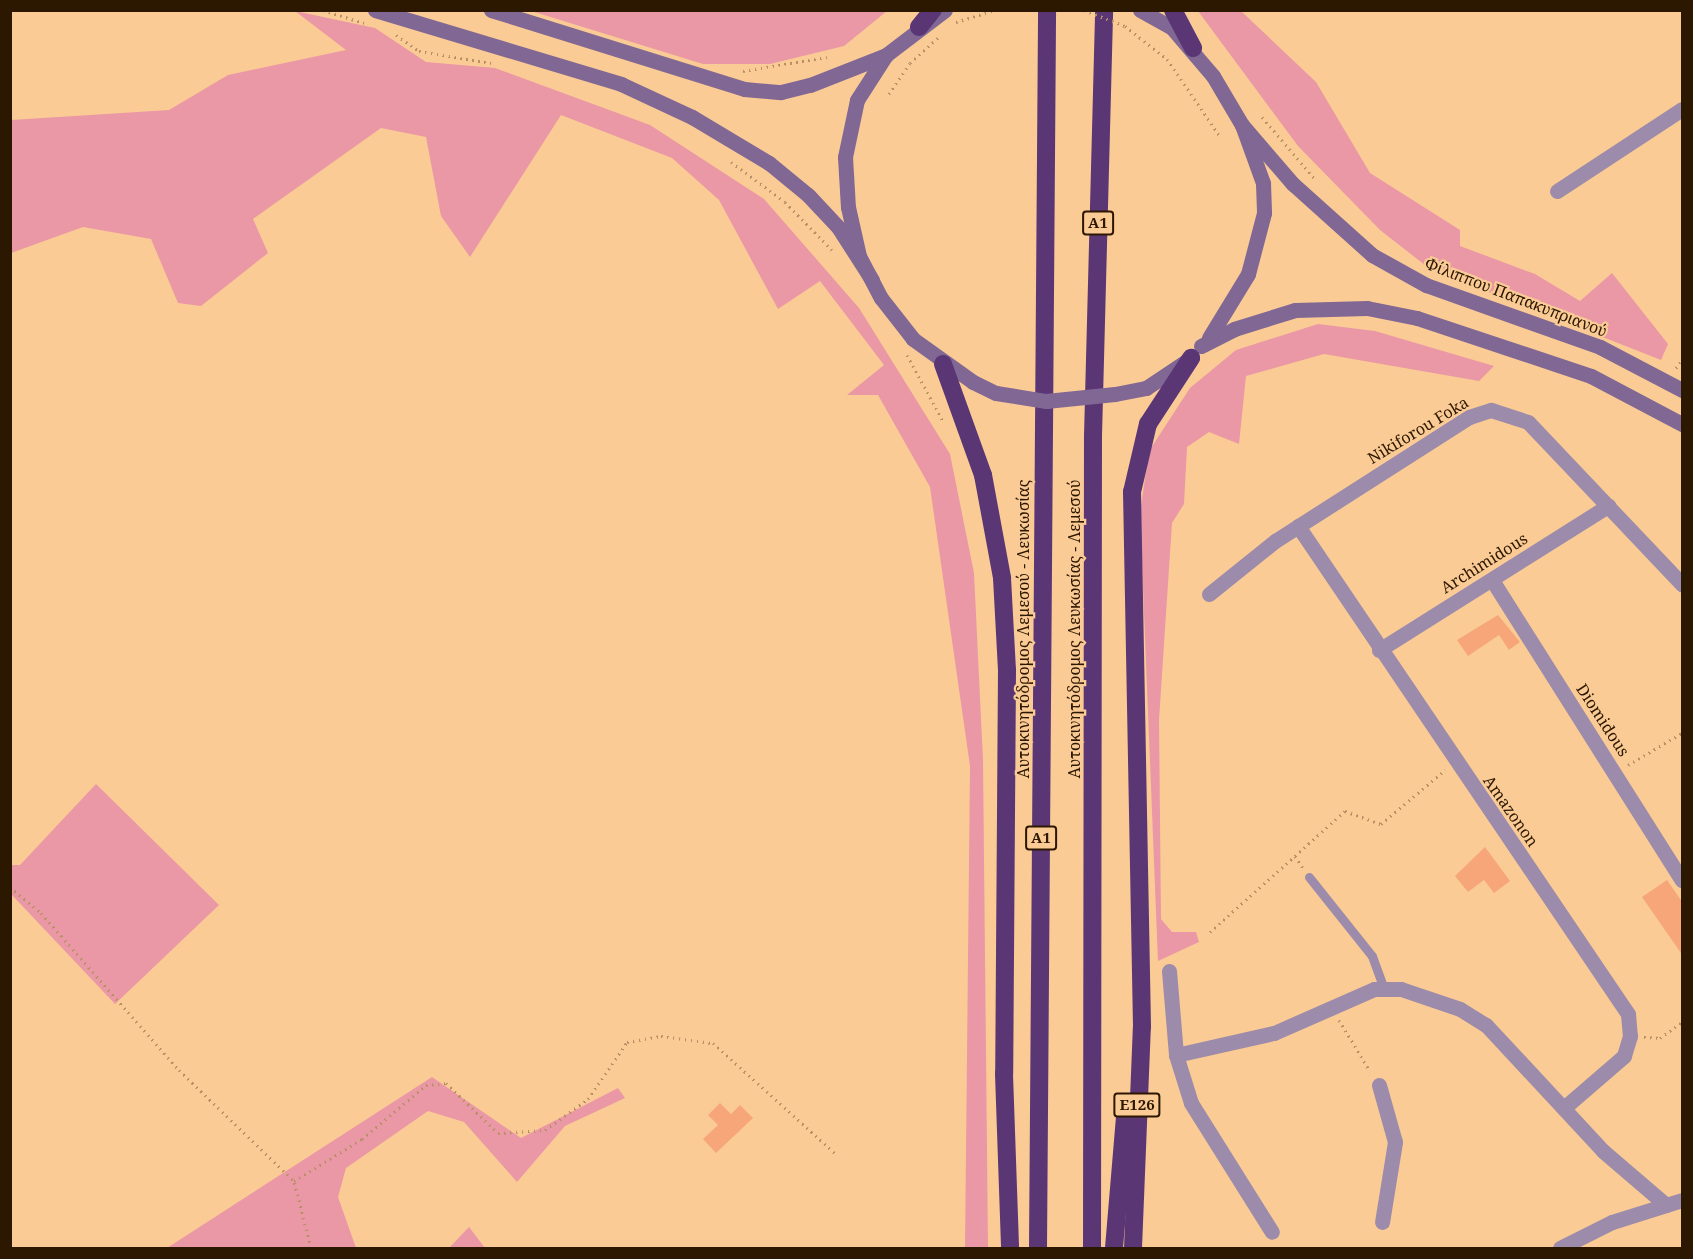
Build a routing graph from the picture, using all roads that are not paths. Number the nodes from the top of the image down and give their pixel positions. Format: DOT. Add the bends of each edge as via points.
graph roads {
  1 [pos="491,10"];
  2 [pos="933,10"];
  3 [pos="945,10"];
  4 [pos="1047,10"];
  5 [pos="1104,10"];
  6 [pos="1140,10"];
  7 [pos="1173,10"];
  8 [pos="373,18"];
  9 [pos="919,27"];
  10 [pos="1193,48"];
  11 [pos="886,55"];
  12 [pos="1683,108"];
  13 [pos="1242,126"];
  14 [pos="1557,191"];
  15 [pos="872,280"];
  16 [pos="1196,352"];
  17 [pos="943,364"];
  18 [pos="1683,390"];
  19 [pos="1683,424"];
  20 [pos="1608,506"];
  21 [pos="1298,526"];
  22 [pos="1492,580"];
  23 [pos="1683,584"];
  24 [pos="1209,594"];
  25 [pos="1378,650"];
  26 [pos="1309,877"];
  27 [pos="1683,880"];
  28 [pos="1138,962"];
  29 [pos="1169,971"];
  30 [pos="1383,987"];
  31 [pos="1176,1055"];
  32 [pos="1379,1085"];
  33 [pos="1565,1107"];
  34 [pos="1683,1200"];
  35 [pos="1666,1205"];
  36 [pos="1382,1222"];
  37 [pos="1272,1232"];
  38 [pos="1577,1244"];
  39 [pos="1010,1248"];
  40 [pos="1038,1248"];
  41 [pos="1092,1248"];
  42 [pos="1114,1248"];
  43 [pos="1133,1248"];
  44 [pos="1560,1248"];
  1 -- 11 [label="main road" via="744,89 781,92 810,85"];
  2 -- 9 [label="highway"];
  3 -- 9 [label="main road"];
  4 -- 40 [label="highway, Αυτοκινητόδρομος Λεμεσού - Λευκωσίας / A1"];
  5 -- 41 [label="highway, Αυτοκινητόδρομος Λευκωσίας - Λεμεσού / A1" via="1093,436"];
  6 -- 10 [label="main road" via="1172,28"];
  7 -- 10 [label="highway"];
  8 -- 15 [label="main road" via="621,84 692,117 769,163 808,195 838,227"];
  9 -- 11 [label="main road"];
  10 -- 13 [label="main road"];
  11 -- 15 [label="main road" via="857,100 845,157 848,207"];
  12 -- 14 [label="street"];
  13 -- 16 [label="main road" via="1263,183 1258,244 1224,321"];
  13 -- 18 [label="main road, Φίλιππου Παπακυπριανού" via="1293,184 1372,255 1426,285 1600,347"];
  15 -- 17 [label="main road" via="913,339"];
  16 -- 17 [label="main road, bridge" via="1146,388 1046,401 996,393"];
  16 -- 19 [label="main road" via="1234,328 1295,310 1367,308 1417,318 1591,376"];
  16 -- 28 [label="highway" via="1148,424 1132,492"];
  17 -- 39 [label="highway" via="983,475 1002,578 1007,670 1004,1062"];
  20 -- 21 [label="street, Nikiforou Foka" via="1528,422 1491,410 1469,417"];
  20 -- 22 [label="street, Archimidous"];
  20 -- 23 [label="street, Nikiforou Foka"];
  21 -- 24 [label="street, Nikiforou Foka"];
  21 -- 25 [label="street, Amazonon"];
  22 -- 25 [label="street, Archimidous"];
  22 -- 27 [label="street, Diomidous"];
  25 -- 33 [label="street, Amazonon" via="1623,1004 1630,1036 1617,1064"];
  26 -- 30 [label="lane" via="1372,956"];
  28 -- 42 [label="highway"];
  28 -- 43 [label="highway, E126" via="1142,1027"];
  29 -- 31 [label="street"];
  30 -- 31 [label="street" via="1274,1033"];
  30 -- 33 [label="street" via="1434,999 1473,1016"];
  31 -- 37 [label="street" via="1191,1103"];
  32 -- 36 [label="street" via="1395,1143"];
  33 -- 35 [label="street" via="1603,1151"];
  34 -- 35 [label="street"];
  35 -- 38 [label="street"];
  38 -- 44 [label="street"];
}
